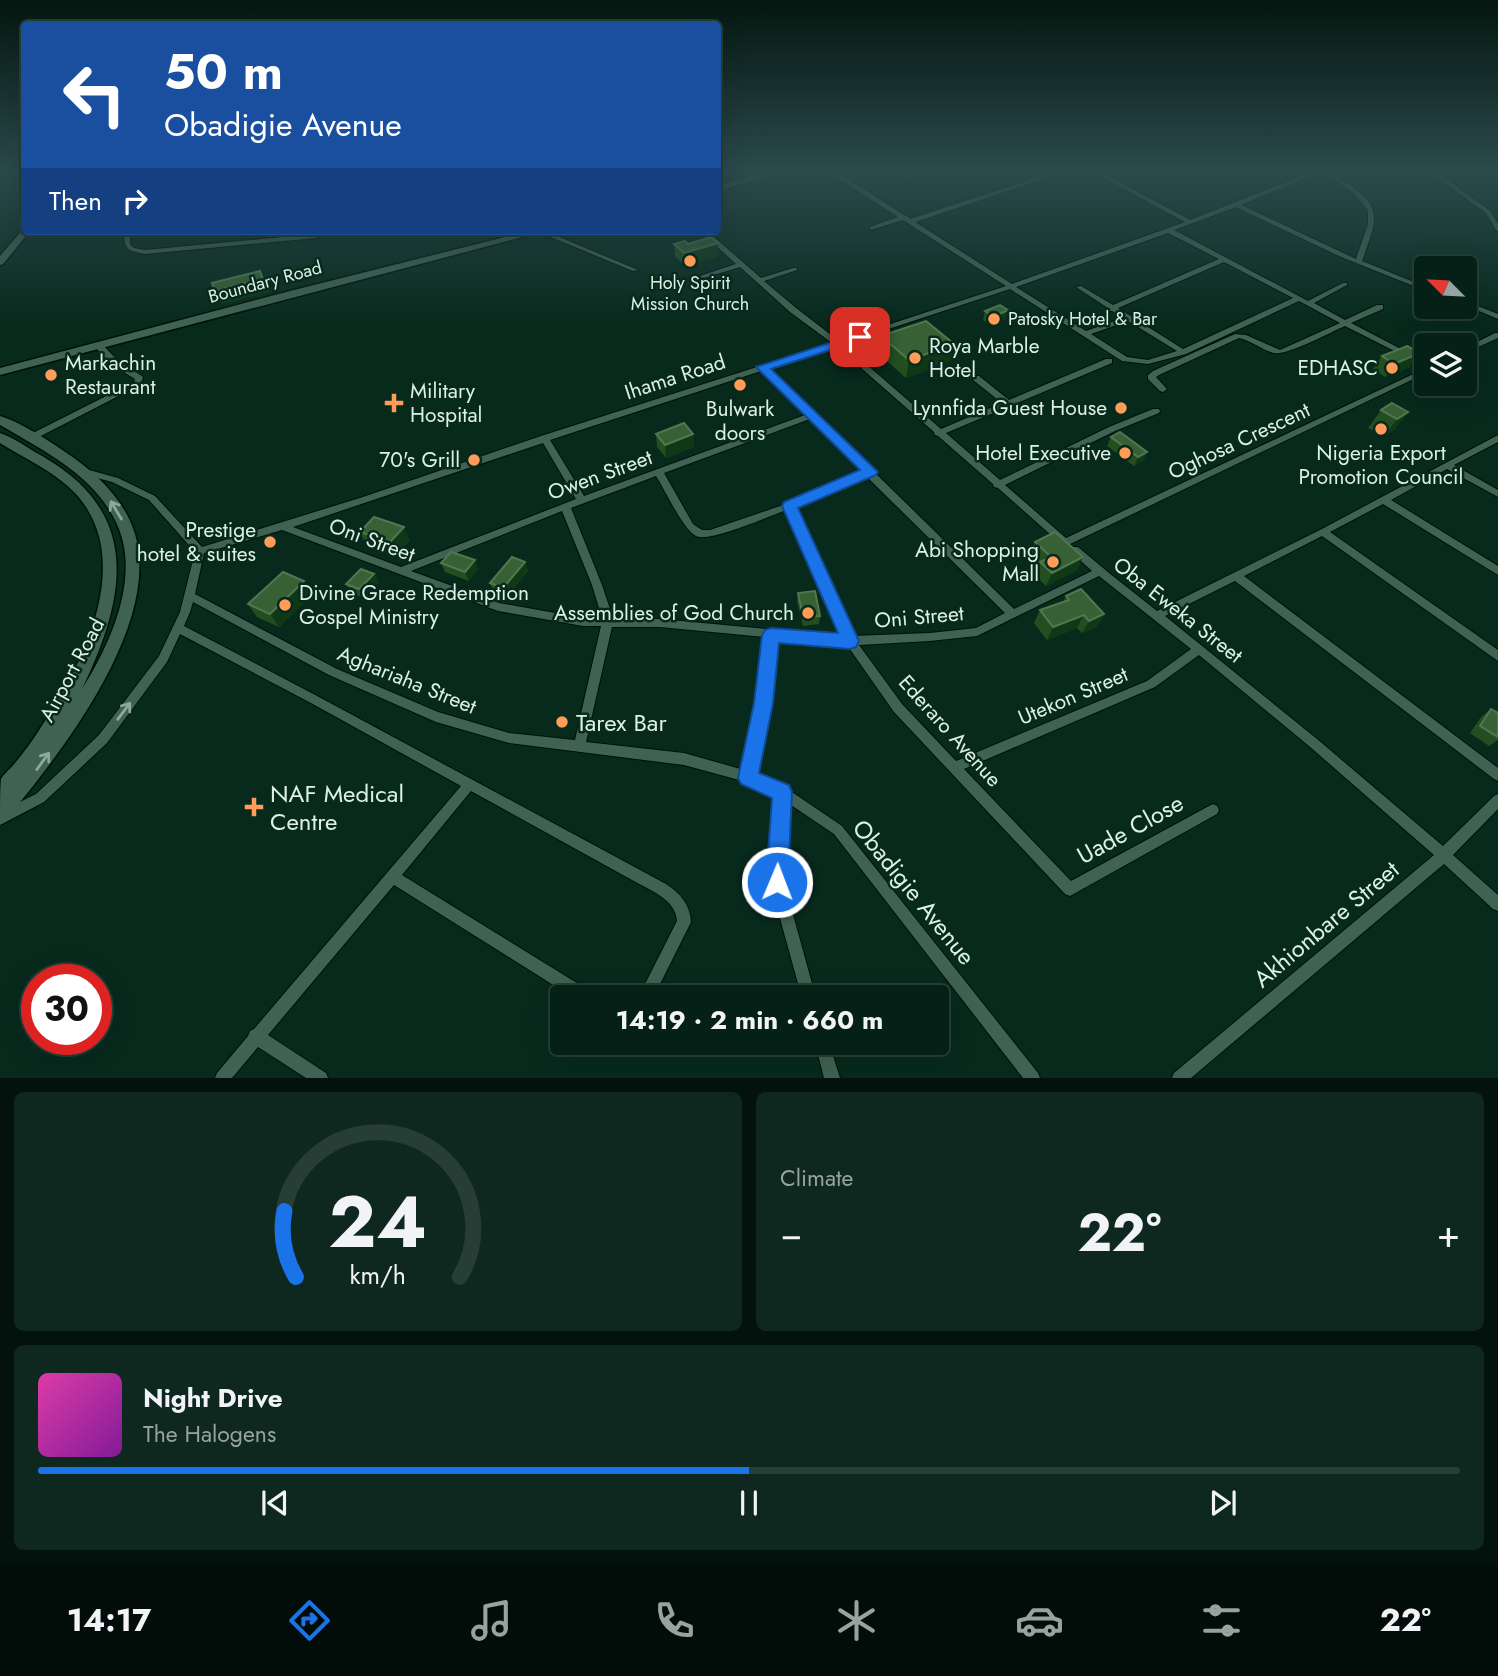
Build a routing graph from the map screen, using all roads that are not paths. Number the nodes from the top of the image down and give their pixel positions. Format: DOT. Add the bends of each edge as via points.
graph roads {
  1 [pos="21,222"];
  2 [pos="895,222"];
  3 [pos="913,222"];
  4 [pos="1190,222"];
  5 [pos="1274,222"];
  6 [pos="1371,222"];
  7 [pos="872,228"];
  8 [pos="1168,230"];
  9 [pos="22,235"];
  10 [pos="127,235"];
  11 [pos="525,235"];
  12 [pos="550,235"];
  13 [pos="707,235"];
  14 [pos="316,236"];
  15 [pos="0,248"];
  16 [pos="1226,259"];
  17 [pos="0,262"];
  18 [pos="1358,262"];
  19 [pos="742,264"];
  20 [pos="795,269"];
  21 [pos="635,270"];
  22 [pos="702,277"];
  23 [pos="761,280"];
  24 [pos="1345,284"];
  25 [pos="1414,284"];
  26 [pos="1014,286"];
  27 [pos="1079,287"];
  28 [pos="1300,298"];
  29 [pos="1309,303"];
  30 [pos="1380,307"];
  31 [pos="1477,308"];
  32 [pos="1111,309"];
  33 [pos="1498,317"];
  34 [pos="1127,319"];
  35 [pos="1348,324"];
  36 [pos="1086,334"];
  37 [pos="1498,335"];
  38 [pos="837,344"];
  39 [pos="99,346"];
  40 [pos="1477,346"];
  41 [pos="1183,352"];
  42 [pos="1109,361"];
  43 [pos="1414,361"];
  44 [pos="762,367"];
  45 [pos="0,372"];
  46 [pos="1414,374"];
  47 [pos="976,378"];
  48 [pos="1163,389"];
  49 [pos="1008,404"];
  50 [pos="1156,411"];
  51 [pos="813,415"];
  52 [pos="0,420"];
  53 [pos="938,433"];
  54 [pos="30,438"];
  55 [pos="544,438"];
  56 [pos="1498,438"];
  57 [pos="1,440"];
  58 [pos="1450,466"];
  59 [pos="870,472"];
  60 [pos="72,473"];
  61 [pos="659,473"];
  62 [pos="997,485"];
  63 [pos="1498,494"];
  64 [pos="582,500"];
  65 [pos="1384,500"];
  66 [pos="565,506"];
  67 [pos="789,506"];
  68 [pos="284,527"];
  69 [pos="1323,532"];
  70 [pos="1066,542"];
  71 [pos="200,551"];
  72 [pos="400,570"];
  73 [pos="1498,571"];
  74 [pos="1098,572"];
  75 [pos="1236,576"];
  76 [pos="190,596"];
  77 [pos="1013,615"];
  78 [pos="1156,616"];
  79 [pos="608,620"];
  80 [pos="178,629"];
  81 [pos="771,635"];
  82 [pos="850,641"];
  83 [pos="1199,649"];
  84 [pos="1498,656"];
  85 [pos="579,747"];
  86 [pos="955,767"];
  87 [pos="1498,775"];
  88 [pos="748,778"];
  89 [pos="470,784"];
  90 [pos="782,792"];
  91 [pos="0,794"];
  92 [pos="1498,800"];
  93 [pos="1213,810"];
  94 [pos="0,813"];
  95 [pos="0,819"];
  96 [pos="1444,855"];
  97 [pos="392,876"];
  98 [pos="1070,889"];
  99 [pos="1498,904"];
  100 [pos="566,985"];
  101 [pos="652,985"];
  102 [pos="805,985"];
  103 [pos="255,1036"];
  104 [pos="825,1055"];
  105 [pos="222,1077"];
  106 [pos="321,1077"];
  107 [pos="831,1077"];
  108 [pos="1032,1077"];
  109 [pos="1179,1077"];
  1 -- 15 [label="main road"];
  2 -- 7 [label="street"];
  3 -- 26 [label="street"];
  4 -- 8 [label="street, Ihama Road"];
  5 -- 18 [label="street"];
  6 -- 18 [label="street"];
  8 -- 16 [label="street"];
  8 -- 26 [label="street, Ihama Road"];
  9 -- 17 [label="main road"];
  10 -- 14 [label="street" via="132,249 145,252"];
  11 -- 39 [label="main road, Boundary Road"];
  12 -- 21 [label="street"];
  13 -- 19 [label="street, Oba Eweka Street"];
  16 -- 28 [label="street"];
  16 -- 32 [label="street"];
  18 -- 25 [label="street"];
  19 -- 22 [label="street"];
  19 -- 23 [label="street, Oba Eweka Street"];
  20 -- 23 [label="street"];
  23 -- 38 [label="street, Oba Eweka Street"];
  24 -- 29 [label="street"];
  26 -- 36 [label="street"];
  26 -- 38 [label="street, Ihama Road"];
  27 -- 32 [label="street"];
  28 -- 29 [label="street"];
  28 -- 41 [label="street"];
  29 -- 35 [label="street"];
  30 -- 35 [label="street"];
  31 -- 33 [label="street"];
  32 -- 34 [label="street"];
  34 -- 36 [label="street"];
  34 -- 41 [label="street"];
  35 -- 43 [label="street"];
  35 -- 48 [label="street" via="1281,352 1238,336 1156,373 1153,381"];
  36 -- 41 [label="street" via="1131,361 1148,362"];
  37 -- 40 [label="street"];
  38 -- 44 [label="street, Ihama Road"];
  38 -- 53 [label="street, Oba Eweka Street"];
  39 -- 45 [label="main road, Boundary Road"];
  39 -- 54 [label="street" via="139,378 137,383"];
  42 -- 49 [label="street"];
  44 -- 51 [label="street"];
  44 -- 55 [label="street, Ihama Road"];
  46 -- 70 [label="street, Oghosa Crescent"];
  47 -- 49 [label="street"];
  49 -- 53 [label="street"];
  50 -- 62 [label="street"];
  51 -- 59 [label="street"];
  51 -- 61 [label="street, Owen Street"];
  52 -- 54 [label="main road, Airport Road"];
  53 -- 62 [label="street, Oba Eweka Street"];
  54 -- 60 [label="main road, Airport Road"];
  55 -- 64 [label="street"];
  55 -- 68 [label="street, Ihama Road"];
  56 -- 58 [label="street"];
  57 -- 60 [label="main road, Airport Road"];
  58 -- 63 [label="street"];
  58 -- 65 [label="street"];
  59 -- 67 [label="street"];
  59 -- 77 [label="street"];
  60 -- 71 [label="street" via="115,480 152,498"];
  60 -- 91 [label="main road, Airport Road" via="107,535 112,567 106,607 80,676 52,726"];
  94 -- 60 [label="main road, Airport Road, one-way" via="64,733 94,683 118,632 133,581 131,545 122,521 96,484"];
  61 -- 64 [label="street, Owen Street"];
  61 -- 67 [label="street" via="690,526 700,534"];
  62 -- 70 [label="street, Oba Eweka Street"];
  64 -- 66 [label="street, Owen Street"];
  65 -- 69 [label="street"];
  65 -- 73 [label="street"];
  66 -- 72 [label="street, Owen Street"];
  66 -- 79 [label="street"];
  67 -- 82 [label="street, Ederaro Avenue"];
  68 -- 71 [label="street, Ihama Road"];
  68 -- 72 [label="street, Oni Street"];
  69 -- 75 [label="street"];
  69 -- 84 [label="street"];
  70 -- 74 [label="street, Oba Eweka Street"];
  71 -- 76 [label="street"];
  72 -- 79 [label="street, Oni Street" via="498,607 583,622"];
  74 -- 77 [label="street, Oni Street"];
  74 -- 78 [label="street, Oba Eweka Street"];
  75 -- 78 [label="street"];
  75 -- 87 [label="street"];
  76 -- 80 [label="street"];
  76 -- 85 [label="street, Aghariaha Street" via="333,672 436,717 509,738"];
  77 -- 82 [label="street, Oni Street" via="977,632"];
  78 -- 83 [label="street, Oba Eweka Street"];
  79 -- 81 [label="street, Oni Street"];
  79 -- 85 [label="street"];
  80 -- 89 [label="street"];
  95 -- 80 [label="street, one-way" via="40,798 103,738 163,659"];
  81 -- 82 [label="street, Oni Street"];
  81 -- 88 [label="street"];
  82 -- 86 [label="street, Ederaro Avenue" via="898,708"];
  83 -- 86 [label="street, Utekon Street" via="1151,684"];
  83 -- 96 [label="street, Oba Eweka Street"];
  85 -- 88 [label="street, Aghariaha Street" via="684,759"];
  86 -- 98 [label="street, Ederaro Avenue"];
  88 -- 90 [label="street, Obadigie Avenue"];
  89 -- 97 [label="street"];
  89 -- 101 [label="street" via="678,900 685,911 684,922"];
  90 -- 102 [label="street" via="777,882"];
  90 -- 108 [label="street, Obadigie Avenue" via="838,830"];
  92 -- 96 [label="street, Akhionbare Street"];
  93 -- 98 [label="street, Uade Close"];
  96 -- 99 [label="street, Oba Eweka Street"];
  96 -- 109 [label="street, Akhionbare Street"];
  97 -- 100 [label="street"];
  97 -- 103 [label="street"];
  103 -- 105 [label="street"];
  103 -- 106 [label="street"];
  104 -- 107 [label="street"];
}
